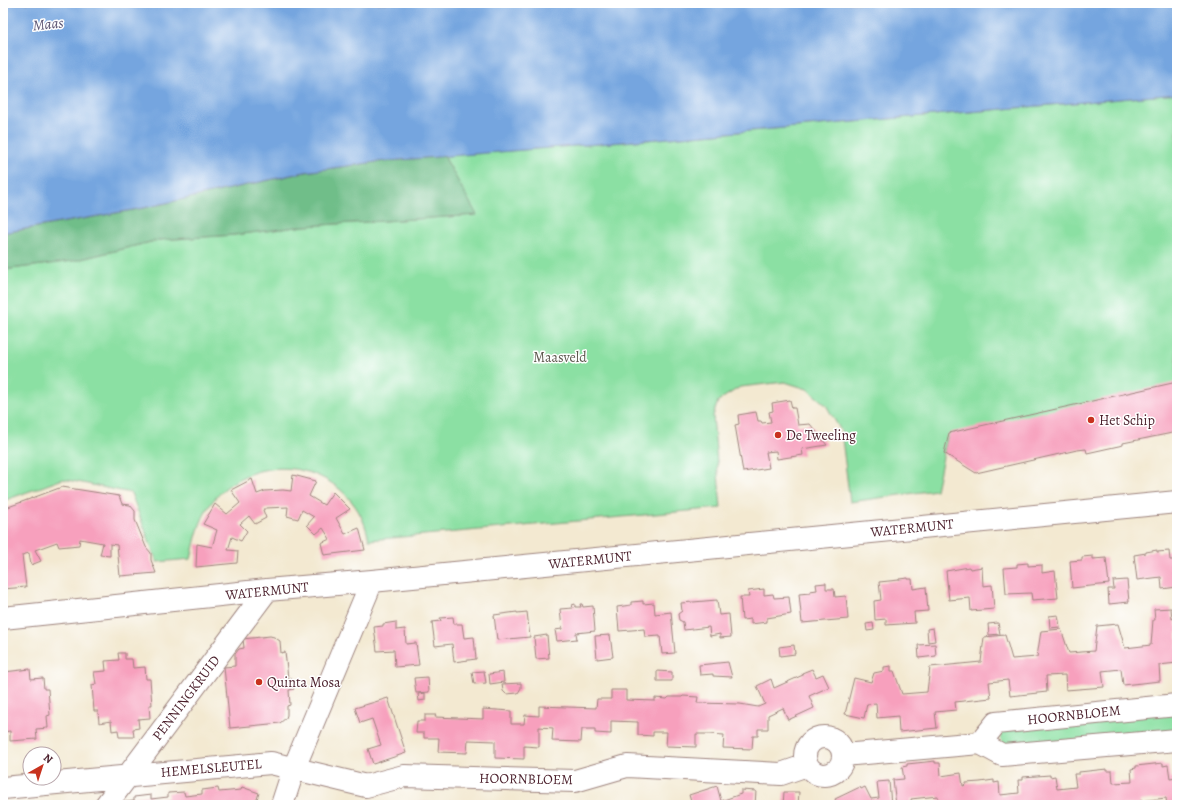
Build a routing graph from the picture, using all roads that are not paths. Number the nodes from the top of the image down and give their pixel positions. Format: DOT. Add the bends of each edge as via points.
graph roads {
  1 [pos="1177,502"];
  2 [pos="372,581"];
  3 [pos="267,590"];
  4 [pos="3,618"];
  5 [pos="1177,705"];
  6 [pos="1177,740"];
  7 [pos="980,743"];
  8 [pos="843,755"];
  9 [pos="807,765"];
  10 [pos="294,768"];
  11 [pos="128,775"];
  12 [pos="3,788"];
  13 [pos="106,805"];
  14 [pos="282,805"];
  1 -- 2 [label="street, WATERMUNT"];
  2 -- 3 [label="street, WATERMUNT"];
  2 -- 10 [label="street"];
  3 -- 4 [label="street, WATERMUNT"];
  3 -- 11 [label="street, PENNINGKRUID"];
  5 -- 7 [label="street, HOORNBLOEM" via="996,723"];
  6 -- 7 [label="street" via="1002,755"];
  7 -- 8 [label="street"];
  8 -- 9 [label="street" via="840,766 831,774 820,775 810,770"];
  8 -- 9 [label="street" via="842,748 833,738 821,736 814,738 806,747 804,753"];
  9 -- 10 [label="street, HOORNBLOEM" via="781,774 627,766 575,781 404,776 366,786"];
  10 -- 11 [label="street, HEMELSLEUTEL" via="271,763"];
  10 -- 14 [label="street"];
  11 -- 12 [label="street, HEMELSLEUTEL"];
  11 -- 13 [label="street, PENNINGKRUID"];
}
